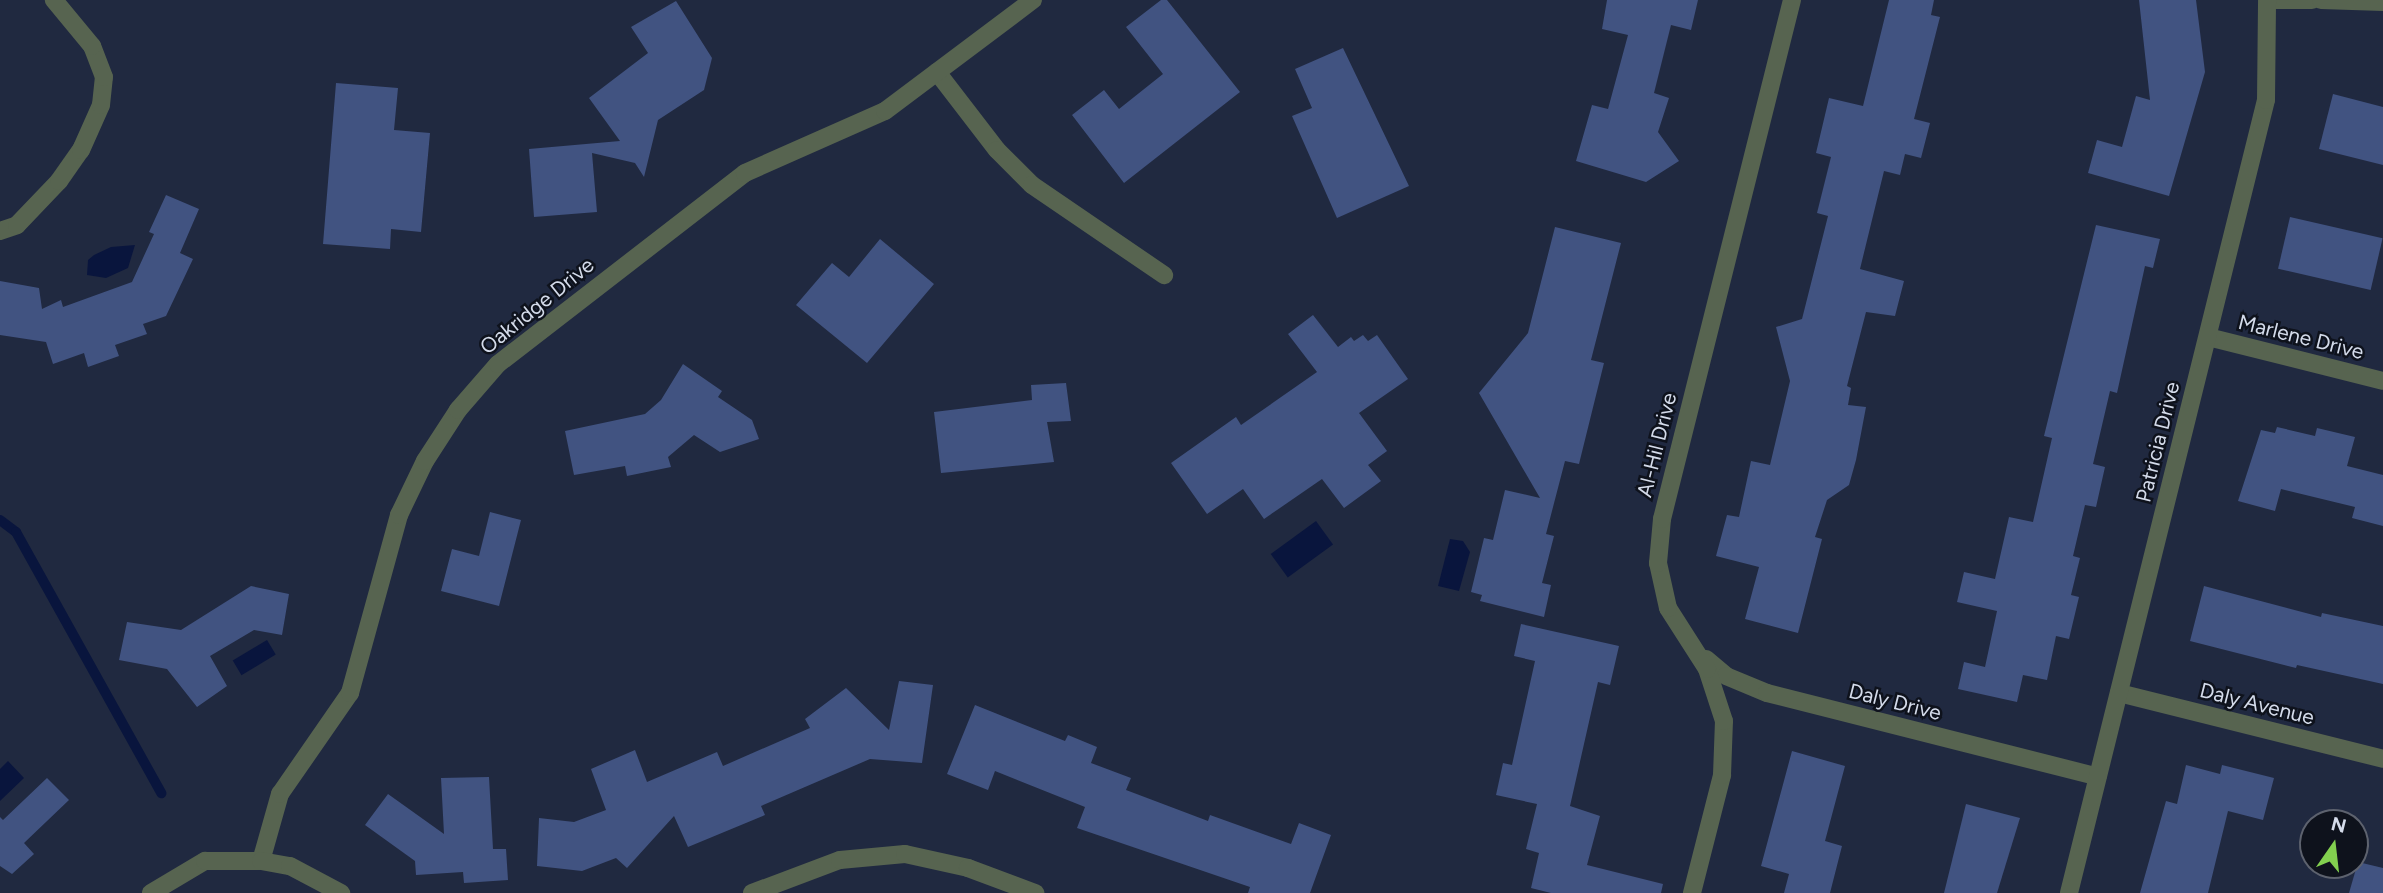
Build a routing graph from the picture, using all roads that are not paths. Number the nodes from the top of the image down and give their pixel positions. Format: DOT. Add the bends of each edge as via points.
graph roads {
  1 [pos="54,0"];
  2 [pos="1034,0"];
  3 [pos="1792,0"];
  4 [pos="2267,0"];
  5 [pos="2274,0"];
  6 [pos="2312,0"];
  7 [pos="2321,0"];
  8 [pos="2383,2"];
  9 [pos="937,72"];
  10 [pos="0,231"];
  11 [pos="1164,275"];
  12 [pos="2208,337"];
  13 [pos="2383,381"];
  14 [pos="1691,646"];
  15 [pos="2119,692"];
  16 [pos="2383,760"];
  17 [pos="2098,776"];
  18 [pos="261,861"];
  19 [pos="151,893"];
  20 [pos="341,893"];
  21 [pos="752,893"];
  22 [pos="1035,893"];
  23 [pos="1692,893"];
  24 [pos="2070,893"];
  1 -- 10 [label="street" via="92,46 104,77 101,105 81,150 60,181 24,218"];
  2 -- 9 [label="street, Oakridge Drive"];
  3 -- 14 [label="street, Al-Hil Drive" via="1662,519 1658,563 1668,608"];
  4 -- 12 [label="street, Patricia Drive" via="2266,100"];
  5 -- 6 [label="street"];
  7 -- 8 [label="street"];
  9 -- 11 [label="street" via="997,150 1032,185"];
  9 -- 18 [label="street, Oakridge Drive" via="851,130 779,155 745,173 520,343 458,410 425,461 399,515 350,694 280,794"];
  12 -- 13 [label="street, Marlene Drive"];
  12 -- 15 [label="street, Patricia Drive"];
  14 -- 17 [label="street, Daly Drive" via="1726,676 1767,693"];
  14 -- 23 [label="street, Al-Hil Drive" via="1718,694 1726,748"];
  15 -- 16 [label="street, Daly Avenue"];
  15 -- 17 [label="street, Patricia Drive"];
  17 -- 24 [label="street, Patricia Drive"];
  18 -- 19 [label="street" via="205,861"];
  18 -- 20 [label="street" via="308,873"];
  21 -- 22 [label="street" via="840,860 905,854 968,867"];
}
